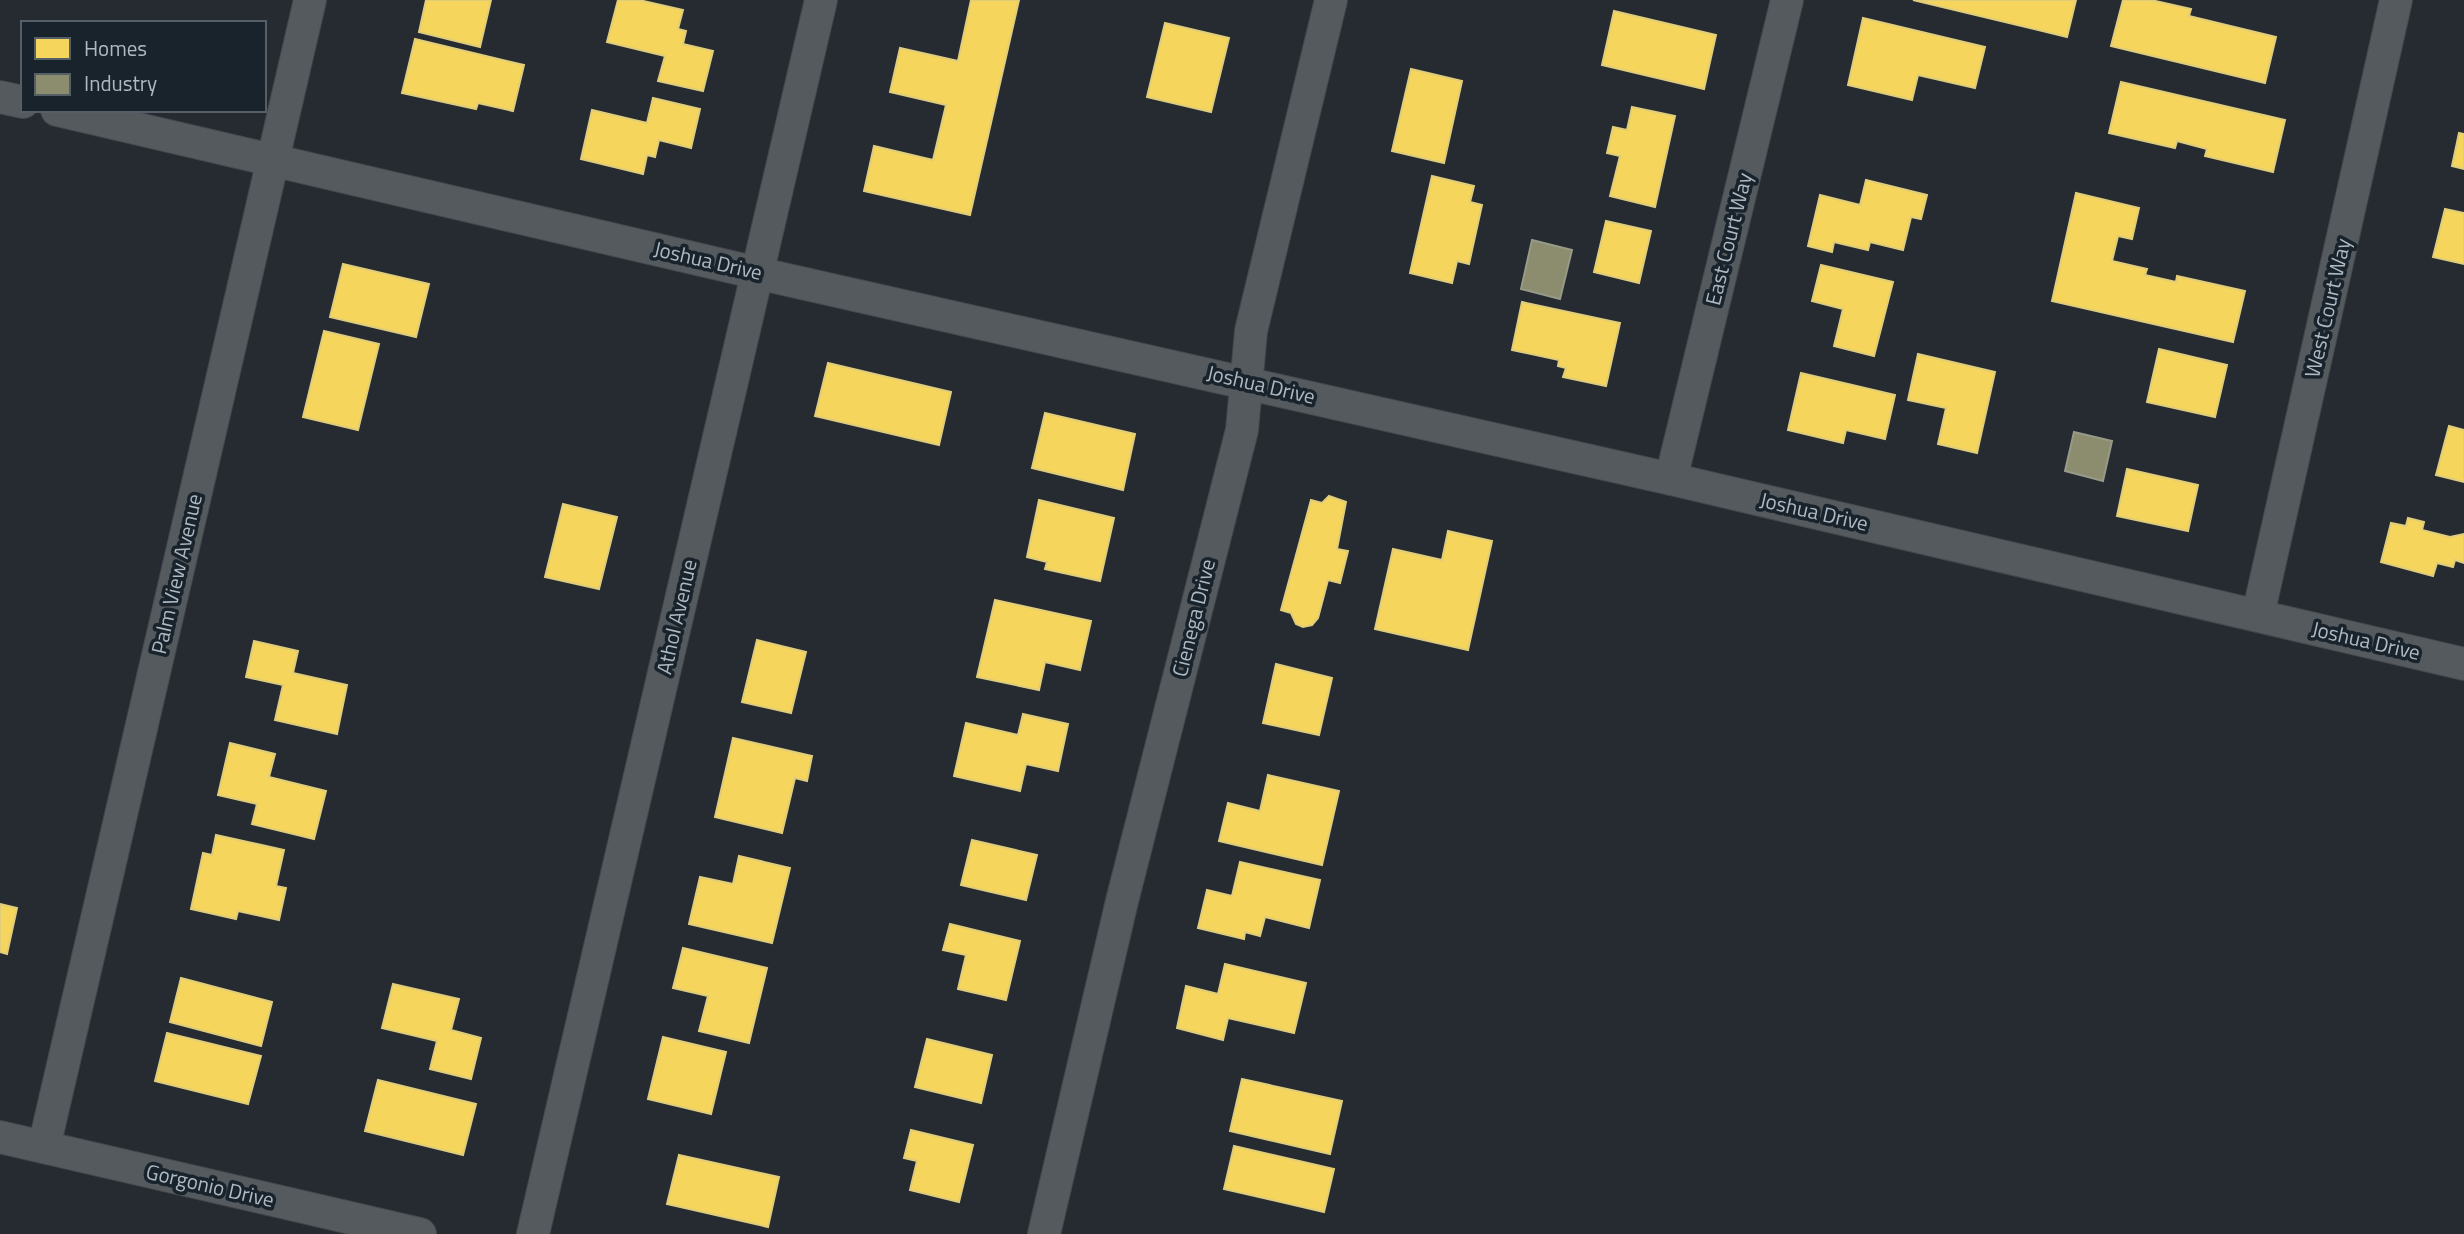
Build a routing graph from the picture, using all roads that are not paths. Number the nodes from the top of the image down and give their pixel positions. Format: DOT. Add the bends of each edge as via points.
graph roads {
  1 [pos="310,0"];
  2 [pos="821,0"];
  3 [pos="1331,0"];
  4 [pos="1787,0"];
  5 [pos="2396,0"];
  6 [pos="0,97"];
  7 [pos="21,102"];
  8 [pos="65,112"];
  9 [pos="272,161"];
  10 [pos="757,272"];
  11 [pos="1245,381"];
  12 [pos="1671,479"];
  13 [pos="2258,615"];
  14 [pos="2464,664"];
  15 [pos="0,1137"];
  16 [pos="44,1147"];
  17 [pos="420,1234"];
  18 [pos="533,1234"];
  19 [pos="1044,1234"];
  1 -- 9 [label="street, Palm View Avenue"];
  2 -- 10 [label="street, Athol Avenue"];
  3 -- 11 [label="street, Cienega Drive" via="1251,331"];
  4 -- 12 [label="street, East Court Way"];
  5 -- 13 [label="street, West Court Way"];
  6 -- 7 [label="street"];
  8 -- 9 [label="street, Joshua Drive"];
  9 -- 10 [label="street, Joshua Drive"];
  9 -- 16 [label="street, Palm View Avenue"];
  10 -- 11 [label="street, Joshua Drive"];
  10 -- 18 [label="street, Athol Avenue"];
  11 -- 12 [label="street, Joshua Drive"];
  11 -- 19 [label="street, Cienega Drive" via="1242,429 1122,901"];
  12 -- 13 [label="street, Joshua Drive"];
  13 -- 14 [label="street, Joshua Drive"];
  15 -- 16 [label="street, Gorgonio Drive"];
  16 -- 17 [label="street, Gorgonio Drive"];
}
